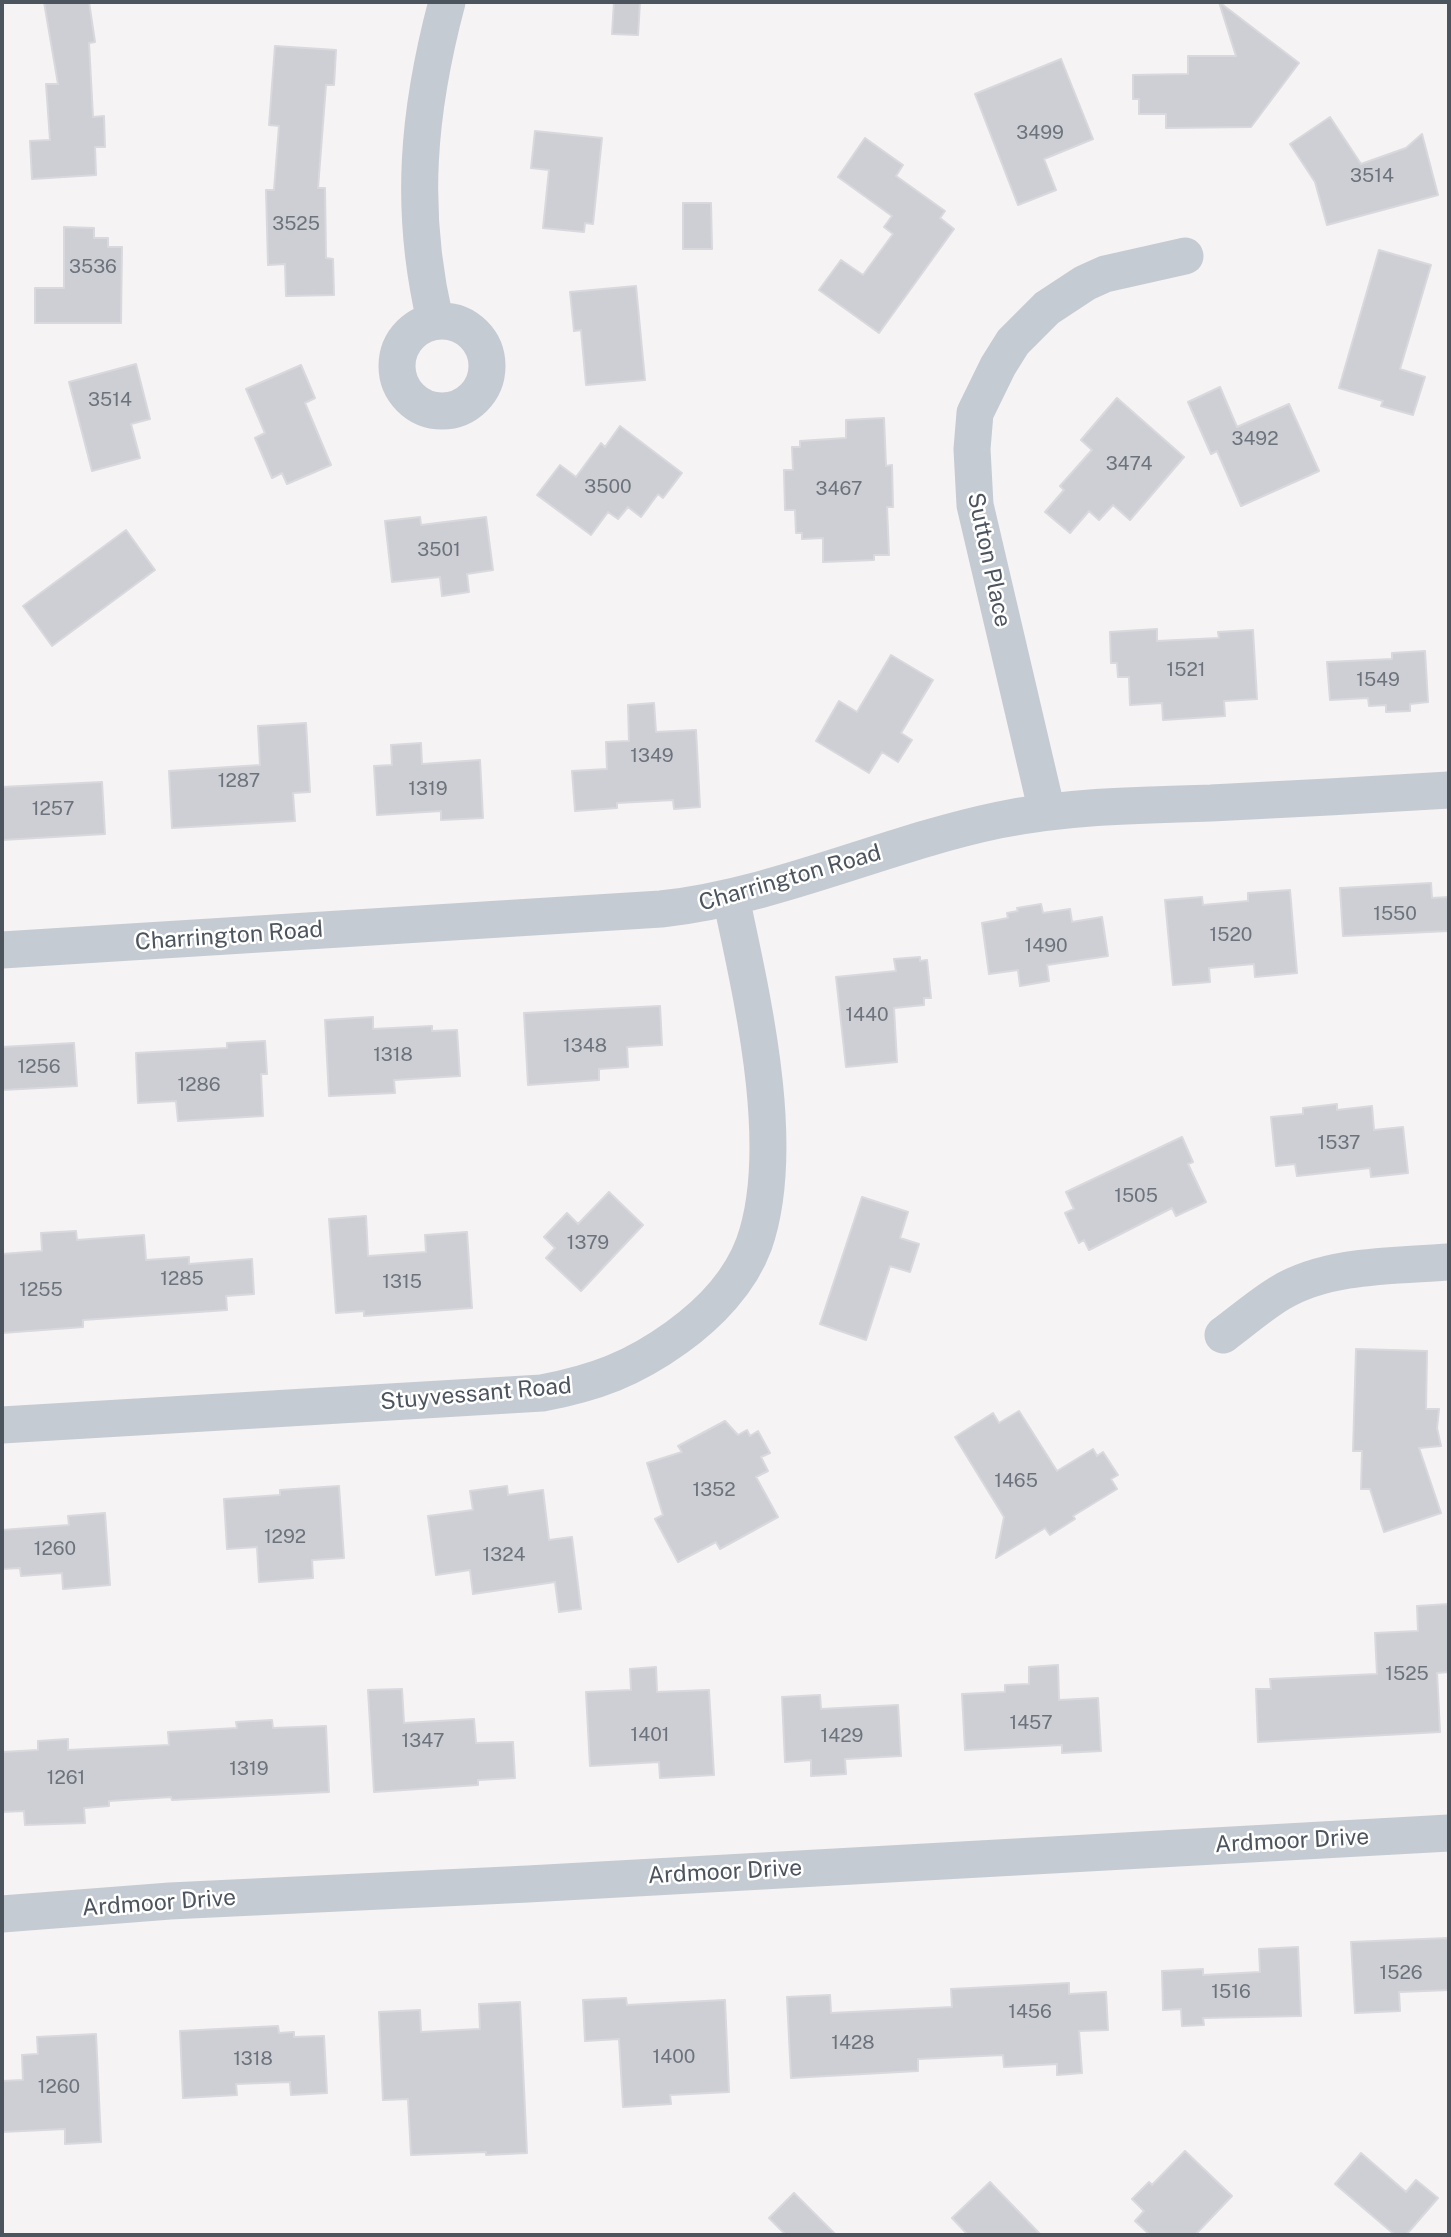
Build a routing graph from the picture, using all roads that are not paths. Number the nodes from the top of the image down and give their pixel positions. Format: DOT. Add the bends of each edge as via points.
graph roads {
  1 [pos="447,2"];
  2 [pos="1185,256"];
  3 [pos="435,320"];
  4 [pos="1449,790"];
  5 [pos="1047,812"];
  6 [pos="731,898"];
  7 [pos="2,950"];
  8 [pos="1449,1262"];
  9 [pos="1223,1335"];
  10 [pos="2,1425"];
  11 [pos="1449,1833"];
  12 [pos="2,1914"];
  1 -- 3 [label="street" via="429,79 419,162 423,250"];
  2 -- 5 [label="street, Sutton Place" via="1105,274 1048,308 1013,342 975,413 975,505"];
  4 -- 5 [label="street, Charrington Road"];
  5 -- 6 [label="street, Charrington Road" via="922,839"];
  6 -- 7 [label="street, Charrington Road" via="661,909"];
  6 -- 10 [label="street, Stuyvessant Road" via="765,1104 769,1150 762,1216 739,1274 720,1299 658,1351 601,1380 542,1392"];
  8 -- 9 [label="street" via="1314,1279 1280,1292"];
  11 -- 12 [label="street, Ardmoor Drive" via="170,1901"];
}
